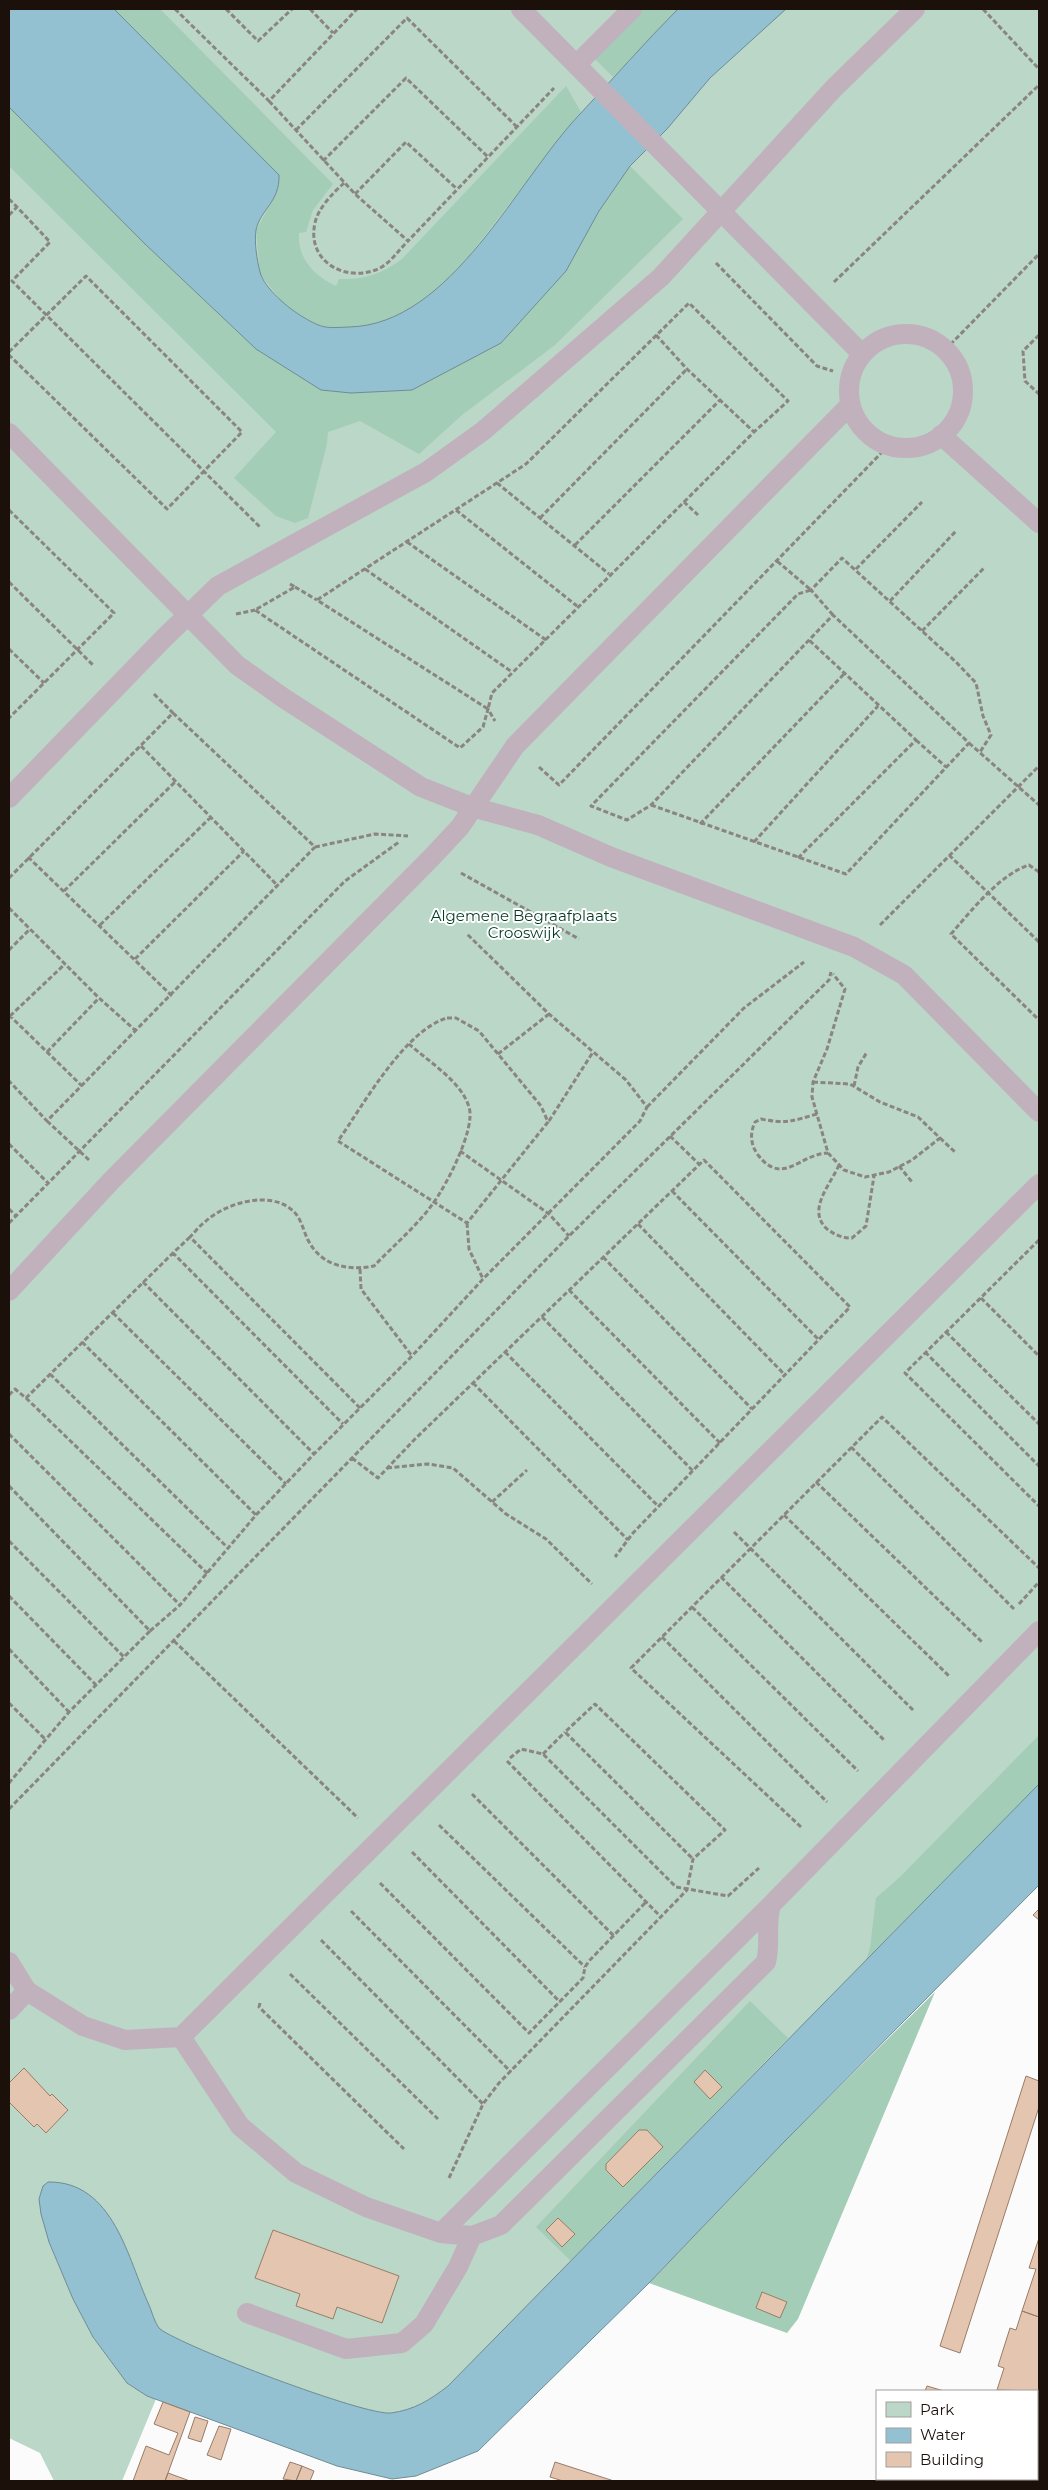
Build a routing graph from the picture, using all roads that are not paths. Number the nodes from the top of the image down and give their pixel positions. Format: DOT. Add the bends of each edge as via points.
graph roads {
  1 [pos="521,9"];
  2 [pos="632,9"];
  3 [pos="915,9"];
  4 [pos="577,64"];
  5 [pos="722,212"];
  6 [pos="862,354"];
  7 [pos="850,405"];
  8 [pos="9,433"];
  9 [pos="942,435"];
  10 [pos="1039,524"];
  11 [pos="189,614"];
  12 [pos="9,798"];
  13 [pos="472,807"];
  14 [pos="1039,1112"];
  15 [pos="1039,1184"];
  16 [pos="9,1291"];
  17 [pos="1039,1631"];
  18 [pos="771,1906"];
  19 [pos="9,1962"];
  20 [pos="27,1991"];
  21 [pos="9,2010"];
  22 [pos="181,2037"];
  23 [pos="441,2233"];
  24 [pos="472,2236"];
  25 [pos="247,2313"];
  1 -- 4 [label="lane"];
  2 -- 4 [label="lane"];
  3 -- 5 [label="lane" via="834,88"];
  4 -- 5 [label="lane"];
  5 -- 6 [label="lane"];
  5 -- 11 [label="lane" via="661,277 483,431 426,472 218,586"];
  6 -- 7 [label="lane" via="852,374"];
  6 -- 9 [label="lane" via="877,342 896,334 916,334 935,341 950,353 960,371 964,390 960,410"];
  7 -- 9 [label="lane" via="868,434 889,445 919,447"];
  7 -- 13 [label="lane" via="515,746"];
  8 -- 11 [label="lane"];
  9 -- 10 [label="lane"];
  11 -- 12 [label="lane"];
  11 -- 13 [label="lane" via="238,665 282,697 421,787"];
  13 -- 14 [label="lane" via="538,825 611,857 854,946 904,975"];
  13 -- 16 [label="lane" via="460,827 432,857 110,1182"];
  15 -- 22 [label="lane"];
  17 -- 18 [label="lane"];
  18 -- 23 [label="lane"];
  18 -- 24 [label="lane" via="767,1919 770,1948 766,1962 500,2225"];
  19 -- 20 [label="lane"];
  20 -- 21 [label="lane"];
  20 -- 22 [label="lane" via="83,2026 125,2040"];
  22 -- 23 [label="lane" via="240,2126 296,2173 366,2207"];
  23 -- 24 [label="lane"];
  24 -- 25 [label="lane" via="458,2267 424,2324 402,2343 346,2349"];
}
